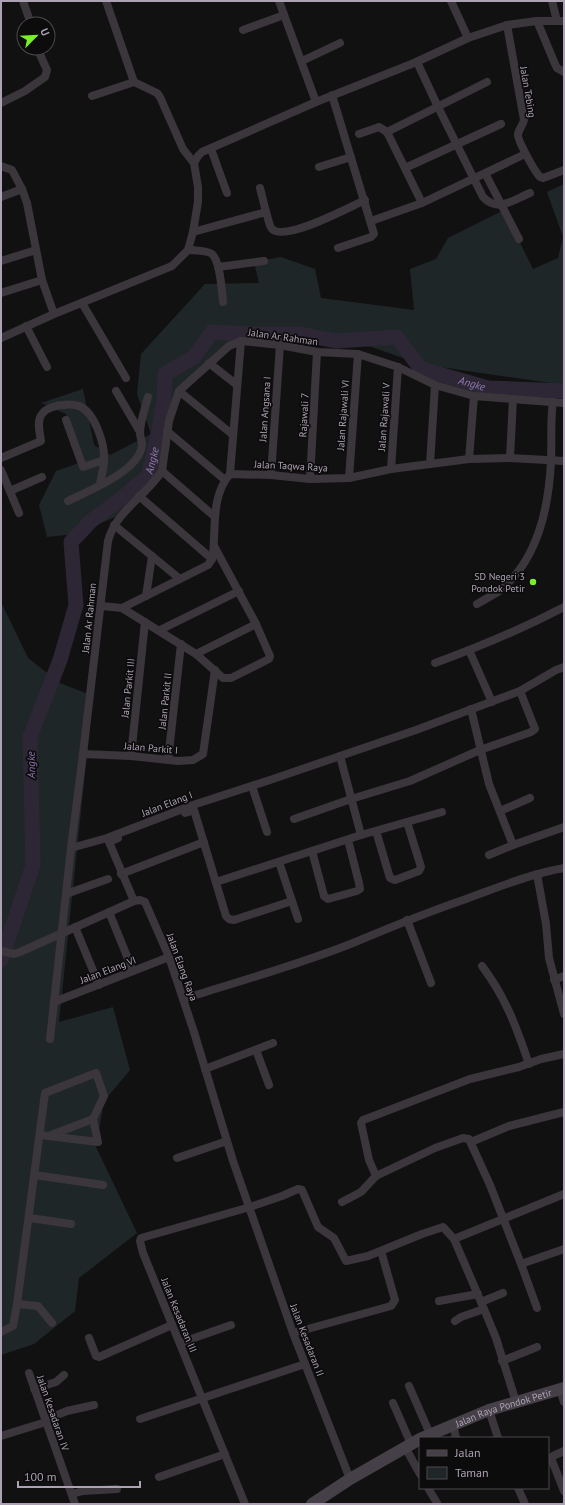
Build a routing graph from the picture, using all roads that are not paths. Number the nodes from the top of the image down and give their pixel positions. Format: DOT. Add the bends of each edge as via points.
graph roads {
  1 [pos="24,1"];
  2 [pos="106,1"];
  3 [pos="279,1"];
  4 [pos="451,1"];
  5 [pos="552,1"];
  6 [pos="284,15"];
  7 [pos="29,16"];
  8 [pos="537,21"];
  9 [pos="560,21"];
  10 [pos="507,25"];
  11 [pos="243,30"];
  12 [pos="468,38"];
  13 [pos="340,43"];
  14 [pos="41,56"];
  15 [pos="302,61"];
  16 [pos="417,62"];
  17 [pos="564,72"];
  18 [pos="134,82"];
  19 [pos="487,82"];
  20 [pos="332,95"];
  21 [pos="92,96"];
  22 [pos="316,102"];
  23 [pos="1,103"];
  24 [pos="438,107"];
  25 [pos="501,124"];
  26 [pos="387,132"];
  27 [pos="359,134"];
  28 [pos="456,144"];
  29 [pos="211,149"];
  30 [pos="521,156"];
  31 [pos="351,157"];
  32 [pos="194,164"];
  33 [pos="1,166"];
  34 [pos="319,167"];
  35 [pos="405,168"];
  36 [pos="564,170"];
  37 [pos="485,173"];
  38 [pos="473,179"];
  39 [pos="260,188"];
  40 [pos="22,189"];
  41 [pos="530,192"];
  42 [pos="227,193"];
  43 [pos="1,197"];
  44 [pos="365,200"];
  45 [pos="422,203"];
  46 [pos="502,206"];
  47 [pos="266,212"];
  48 [pos="371,221"];
  49 [pos="193,232"];
  50 [pos="519,239"];
  51 [pos="338,248"];
  52 [pos="36,250"];
  53 [pos="188,250"];
  54 [pos="1,261"];
  55 [pos="264,261"];
  56 [pos="218,267"];
  57 [pos="42,280"];
  58 [pos="1,293"];
  59 [pos="223,302"];
  60 [pos="82,303"];
  61 [pos="54,314"];
  62 [pos="26,326"];
  63 [pos="1,338"];
  64 [pos="241,341"];
  65 [pos="280,345"];
  66 [pos="317,352"];
  67 [pos="358,354"];
  68 [pos="209,363"];
  69 [pos="47,367"];
  70 [pos="398,367"];
  71 [pos="126,378"];
  72 [pos="237,385"];
  73 [pos="435,385"];
  74 [pos="116,391"];
  75 [pos="179,391"];
  76 [pos="474,396"];
  77 [pos="148,397"];
  78 [pos="513,399"];
  79 [pos="553,402"];
  80 [pos="564,402"];
  81 [pos="66,420"];
  82 [pos="167,431"];
  83 [pos="140,432"];
  84 [pos="233,435"];
  85 [pos="1,458"];
  86 [pos="510,458"];
  87 [pos="470,459"];
  88 [pos="104,460"];
  89 [pos="551,461"];
  90 [pos="564,461"];
  91 [pos="430,464"];
  92 [pos="391,469"];
  93 [pos="162,471"];
  94 [pos="2,475"];
  95 [pos="271,475"];
  96 [pos="42,477"];
  97 [pos="227,477"];
  98 [pos="349,478"];
  99 [pos="310,480"];
  100 [pos="100,484"];
  101 [pos="10,491"];
  102 [pos="139,496"];
  103 [pos="68,501"];
  104 [pos="19,513"];
  105 [pos="215,517"];
  106 [pos="114,525"];
  107 [pos="214,546"];
  108 [pos="152,556"];
  109 [pos="212,559"];
  110 [pos="180,579"];
  111 [pos="239,591"];
  112 [pos="146,596"];
  113 [pos="476,604"];
  114 [pos="100,606"];
  115 [pos="564,607"];
  116 [pos="122,608"];
  117 [pos="145,622"];
  118 [pos="256,624"];
  119 [pos="161,630"];
  120 [pos="181,644"];
  121 [pos="469,650"];
  122 [pos="196,654"];
  123 [pos="435,663"];
  124 [pos="564,666"];
  125 [pos="215,670"];
  126 [pos="520,691"];
  127 [pos="492,702"];
  128 [pos="470,709"];
  129 [pos="480,750"];
  130 [pos="83,754"];
  131 [pos="131,756"];
  132 [pos="340,756"];
  133 [pos="168,760"];
  134 [pos="252,786"];
  135 [pos="530,798"];
  136 [pos="351,799"];
  137 [pos="500,811"];
  138 [pos="442,812"];
  139 [pos="294,819"];
  140 [pos="407,822"];
  141 [pos="564,827"];
  142 [pos="376,831"];
  143 [pos="267,832"];
  144 [pos="361,835"];
  145 [pos="348,840"];
  146 [pos="204,842"];
  147 [pos="513,845"];
  148 [pos="71,848"];
  149 [pos="312,851"];
  150 [pos="489,855"];
  151 [pos="279,862"];
  152 [pos="564,868"];
  153 [pos="121,874"];
  154 [pos="537,874"];
  155 [pos="108,879"];
  156 [pos="216,882"];
  157 [pos="66,894"];
  158 [pos="134,901"];
  159 [pos="292,901"];
  160 [pos="109,912"];
  161 [pos="298,919"];
  162 [pos="407,920"];
  163 [pos="75,927"];
  164 [pos="62,933"];
  165 [pos="4,952"];
  166 [pos="169,957"];
  167 [pos="482,966"];
  168 [pos="133,971"];
  169 [pos="564,976"];
  170 [pos="554,980"];
  171 [pos="431,983"];
  172 [pos="98,985"];
  173 [pos="183,999"];
  174 [pos="54,1002"];
  175 [pos="564,1014"];
  176 [pos="50,1039"];
  177 [pos="273,1043"];
  178 [pos="256,1050"];
  179 [pos="564,1054"];
  180 [pos="529,1064"];
  181 [pos="205,1069"];
  182 [pos="269,1085"];
  183 [pos="564,1112"];
  184 [pos="94,1118"];
  185 [pos="40,1135"];
  186 [pos="50,1136"];
  187 [pos="227,1141"];
  188 [pos="471,1142"];
  189 [pos="177,1158"];
  190 [pos="35,1175"];
  191 [pos="376,1176"];
  192 [pos="103,1186"];
  193 [pos="564,1194"];
  194 [pos="342,1202"];
  195 [pos="250,1207"];
  196 [pos="30,1218"];
  197 [pos="502,1219"];
  198 [pos="71,1224"];
  199 [pos="454,1239"];
  200 [pos="564,1249"];
  201 [pos="381,1250"];
  202 [pos="521,1264"];
  203 [pos="503,1293"];
  204 [pos="439,1301"];
  205 [pos="481,1302"];
  206 [pos="17,1304"];
  207 [pos="537,1308"];
  208 [pos="455,1321"];
  209 [pos="52,1323"];
  210 [pos="231,1325"];
  211 [pos="172,1326"];
  212 [pos="1,1332"];
  213 [pos="293,1333"];
  214 [pos="88,1338"];
  215 [pos="180,1344"];
  216 [pos="536,1347"];
  217 [pos="502,1361"];
  218 [pos="305,1364"];
  219 [pos="29,1373"];
  220 [pos="64,1376"];
  221 [pos="409,1386"];
  222 [pos="34,1389"];
  223 [pos="562,1389"];
  224 [pos="202,1398"];
  225 [pos="516,1402"];
  226 [pos="564,1402"];
  227 [pos="392,1403"];
  228 [pos="94,1405"];
  229 [pos="489,1410"];
  230 [pos="140,1419"];
  231 [pos="45,1421"];
  232 [pos="453,1424"];
  233 [pos="1,1436"];
  234 [pos="424,1437"];
  235 [pos="456,1437"];
  236 [pos="498,1437"];
  237 [pos="417,1440"];
  238 [pos="564,1451"];
  239 [pos="224,1454"];
  240 [pos="419,1463"];
  241 [pos="159,1477"];
  242 [pos="350,1479"];
  243 [pos="117,1489"];
  244 [pos="429,1489"];
  245 [pos="518,1489"];
  246 [pos="564,1491"];
  247 [pos="73,1501"];
  248 [pos="437,1503"];
  249 [pos="245,1504"];
  250 [pos="312,1504"];
  251 [pos="526,1504"];
  1 -- 7 [label="street"];
  2 -- 18 [label="street"];
  3 -- 6 [label="street"];
  4 -- 12 [label="street"];
  5 -- 9 [label="street"];
  6 -- 11 [label="street"];
  6 -- 15 [label="street"];
  8 -- 9 [label="street"];
  8 -- 10 [label="street"];
  8 -- 17 [label="street" via="557,68"];
  10 -- 12 [label="street"];
  10 -- 36 [label="street, Jalan Tebing" via="524,120 518,133 518,140 540,177"];
  12 -- 16 [label="street"];
  13 -- 15 [label="street"];
  14 -- 23 [label="street" via="47,70 45,77"];
  15 -- 22 [label="street"];
  16 -- 20 [label="street"];
  16 -- 24 [label="street"];
  18 -- 21 [label="street"];
  18 -- 32 [label="street" via="160,97 183,149"];
  19 -- 24 [label="street"];
  20 -- 22 [label="street"];
  20 -- 31 [label="street"];
  22 -- 29 [label="street"];
  24 -- 26 [label="street"];
  24 -- 28 [label="street"];
  25 -- 28 [label="street"];
  26 -- 27 [label="street" via="379,127"];
  26 -- 35 [label="street"];
  28 -- 35 [label="street"];
  28 -- 38 [label="street"];
  29 -- 32 [label="street" via="202,152"];
  29 -- 42 [label="street"];
  30 -- 37 [label="street"];
  31 -- 34 [label="street"];
  31 -- 44 [label="street"];
  32 -- 49 [label="street" via="198,202"];
  33 -- 40 [label="street" via="12,170"];
  35 -- 45 [label="street"];
  37 -- 38 [label="street"];
  37 -- 46 [label="street"];
  38 -- 45 [label="street"];
  38 -- 46 [label="street" via="486,200"];
  39 -- 47 [label="street"];
  40 -- 43 [label="street"];
  40 -- 52 [label="street"];
  41 -- 46 [label="street"];
  44 -- 47 [label="street" via="305,228 281,232 271,228"];
  44 -- 48 [label="street"];
  45 -- 48 [label="street"];
  46 -- 50 [label="street"];
  47 -- 49 [label="street"];
  48 -- 51 [label="street" via="373,236"];
  49 -- 53 [label="street"];
  52 -- 54 [label="street"];
  52 -- 57 [label="street"];
  53 -- 56 [label="street" via="210,252"];
  53 -- 60 [label="street" via="172,266"];
  55 -- 56 [label="street"];
  56 -- 59 [label="street"];
  57 -- 58 [label="street"];
  57 -- 61 [label="street"];
  60 -- 61 [label="street"];
  60 -- 71 [label="street"];
  61 -- 62 [label="street"];
  62 -- 63 [label="street"];
  62 -- 69 [label="street"];
  64 -- 65 [label="street, Jalan Ar Rahman"];
  64 -- 68 [label="street, Jalan Ar Rahman" via="229,346"];
  64 -- 72 [label="street"];
  65 -- 66 [label="street, Jalan Ar Rahman"];
  65 -- 95 [label="street, Jalan Angsana I"];
  66 -- 67 [label="street, Jalan Ar Rahman"];
  66 -- 99 [label="street, Rajawali 7"];
  67 -- 70 [label="street, Jalan Ar Rahman"];
  67 -- 98 [label="street, Jalan Rajawali VI"];
  68 -- 72 [label="street"];
  68 -- 75 [label="street, Jalan Ar Rahman"];
  70 -- 73 [label="street, Jalan Ar Rahman"];
  70 -- 92 [label="street, Jalan Rajawali V"];
  72 -- 84 [label="street"];
  73 -- 76 [label="street, Jalan Ar Rahman"];
  73 -- 91 [label="street"];
  74 -- 83 [label="street"];
  75 -- 82 [label="street, Jalan Ar Rahman"];
  75 -- 84 [label="street"];
  76 -- 78 [label="street, Jalan Ar Rahman"];
  76 -- 87 [label="street"];
  77 -- 83 [label="street"];
  78 -- 79 [label="street, Jalan Ar Rahman"];
  78 -- 86 [label="street"];
  79 -- 80 [label="street, Jalan Ar Rahman"];
  79 -- 89 [label="street"];
  81 -- 88 [label="street" via="83,467"];
  82 -- 93 [label="street, Jalan Ar Rahman"];
  82 -- 97 [label="street"];
  83 -- 100 [label="street" via="142,445 132,465"];
  84 -- 97 [label="street"];
  85 -- 88 [label="street" via="41,441 41,414 50,408 65,404 80,406 96,424 102,441"];
  86 -- 87 [label="street, Jalan Taqwa Raya"];
  86 -- 89 [label="street, Jalan Taqwa Raya"];
  87 -- 91 [label="street, Jalan Taqwa Raya"];
  88 -- 100 [label="street"];
  89 -- 90 [label="street, Jalan Taqwa Raya"];
  89 -- 113 [label="street" via="548,495 540,527 527,560 500,590"];
  91 -- 92 [label="street, Jalan Taqwa Raya"];
  92 -- 98 [label="street, Jalan Taqwa Raya"];
  93 -- 102 [label="street, Jalan Ar Rahman"];
  93 -- 105 [label="street"];
  94 -- 101 [label="street"];
  95 -- 97 [label="street, Jalan Taqwa Raya"];
  95 -- 99 [label="street, Jalan Taqwa Raya"];
  96 -- 101 [label="street"];
  97 -- 105 [label="street" via="217,498"];
  98 -- 99 [label="street, Jalan Taqwa Raya"];
  100 -- 103 [label="street"];
  101 -- 104 [label="street"];
  102 -- 106 [label="street, Jalan Ar Rahman"];
  102 -- 109 [label="street"];
  105 -- 107 [label="street"];
  106 -- 108 [label="street"];
  106 -- 114 [label="street, Jalan Ar Rahman" via="106,549"];
  107 -- 109 [label="street"];
  107 -- 111 [label="street"];
  108 -- 110 [label="street"];
  108 -- 112 [label="street"];
  109 -- 110 [label="street" via="208,564"];
  110 -- 112 [label="street"];
  111 -- 118 [label="street"];
  111 -- 119 [label="street"];
  112 -- 116 [label="street"];
  114 -- 116 [label="street"];
  114 -- 130 [label="street, Jalan Ar Rahman"];
  115 -- 121 [label="street"];
  116 -- 117 [label="street"];
  117 -- 119 [label="street"];
  117 -- 131 [label="street, Jalan Parkit III"];
  118 -- 122 [label="street"];
  118 -- 125 [label="street" via="269,659 227,679"];
  119 -- 120 [label="street"];
  120 -- 122 [label="street"];
  120 -- 133 [label="street, Jalan Parkit II"];
  121 -- 123 [label="street"];
  121 -- 127 [label="street"];
  122 -- 125 [label="street"];
  124 -- 126 [label="street, Jalan Elang I"];
  125 -- 133 [label="street, Jalan Parkit I" via="203,754 193,760"];
  126 -- 127 [label="street, Jalan Elang I"];
  126 -- 129 [label="street" via="534,731"];
  127 -- 128 [label="street, Jalan Elang I"];
  128 -- 129 [label="street"];
  128 -- 132 [label="street, Jalan Elang I"];
  129 -- 136 [label="street" via="410,781"];
  129 -- 137 [label="street"];
  130 -- 131 [label="street, Jalan Parkit I"];
  130 -- 148 [label="street, Jalan Ar Rahman"];
  131 -- 133 [label="street, Jalan Parkit I"];
  132 -- 134 [label="street, Jalan Elang I"];
  132 -- 136 [label="street"];
  134 -- 143 [label="street"];
  134 -- 148 [label="street, Jalan Elang I" via="193,805 107,838"];
  135 -- 137 [label="street"];
  136 -- 139 [label="street"];
  136 -- 144 [label="street"];
  137 -- 147 [label="street"];
  138 -- 140 [label="street"];
  140 -- 142 [label="street"];
  140 -- 142 [label="street" via="421,867 419,871 394,880 390,878"];
  141 -- 147 [label="street"];
  142 -- 144 [label="street"];
  144 -- 145 [label="street"];
  145 -- 149 [label="street"];
  145 -- 149 [label="street" via="360,889 356,891 326,898"];
  146 -- 153 [label="street"];
  146 -- 153 [label="street" via="194,810 109,842"];
  146 -- 156 [label="street"];
  147 -- 150 [label="street"];
  148 -- 157 [label="street"];
  149 -- 151 [label="street"];
  151 -- 156 [label="street"];
  151 -- 159 [label="street"];
  152 -- 154 [label="street"];
  153 -- 158 [label="street"];
  154 -- 162 [label="street"];
  154 -- 170 [label="street"];
  155 -- 157 [label="street"];
  156 -- 159 [label="street" via="226,916 231,920"];
  157 -- 164 [label="street"];
  158 -- 160 [label="street"];
  158 -- 166 [label="street, Jalan Elang Raya" via="145,902"];
  159 -- 161 [label="street"];
  160 -- 163 [label="street"];
  160 -- 168 [label="street"];
  162 -- 171 [label="street"];
  162 -- 173 [label="street" via="288,966"];
  163 -- 164 [label="street"];
  163 -- 172 [label="street"];
  164 -- 165 [label="street" via="20,952"];
  164 -- 174 [label="street"];
  166 -- 168 [label="street, Jalan Elang VI"];
  166 -- 173 [label="street, Jalan Elang Raya"];
  167 -- 180 [label="street" via="509,1009"];
  168 -- 172 [label="street, Jalan Elang VI"];
  169 -- 170 [label="street"];
  170 -- 175 [label="street"];
  172 -- 174 [label="street, Jalan Elang VI"];
  173 -- 181 [label="street, Jalan Elang Raya"];
  174 -- 176 [label="street"];
  177 -- 178 [label="street"];
  178 -- 181 [label="street"];
  178 -- 182 [label="street"];
  179 -- 180 [label="street"];
  180 -- 191 [label="street" via="470,1079 363,1120 361,1127 369,1160"];
  181 -- 187 [label="street, Jalan Elang Raya"];
  183 -- 188 [label="street" via="509,1126"];
  184 -- 185 [label="street" via="104,1096 96,1073 45,1093"];
  184 -- 186 [label="street"];
  184 -- 186 [label="street" via="98,1142"];
  185 -- 186 [label="street"];
  185 -- 190 [label="street"];
  187 -- 189 [label="street"];
  187 -- 195 [label="street, Jalan Elang Raya"];
  188 -- 191 [label="street" via="466,1137 463,1138"];
  188 -- 197 [label="street"];
  190 -- 192 [label="street"];
  190 -- 196 [label="street"];
  191 -- 194 [label="street" via="361,1192"];
  193 -- 197 [label="street"];
  195 -- 201 [label="street" via="300,1189 318,1226 334,1238 344,1260 348,1261"];
  195 -- 211 [label="street, Jalan Kesadaran III" via="146,1237 140,1241"];
  195 -- 213 [label="street, Jalan Kesadaran II"];
  196 -- 198 [label="street"];
  196 -- 206 [label="street"];
  197 -- 199 [label="street"];
  197 -- 202 [label="street"];
  199 -- 201 [label="street" via="445,1228 440,1227"];
  199 -- 205 [label="street"];
  200 -- 202 [label="street"];
  201 -- 213 [label="street" via="395,1300 392,1306"];
  202 -- 207 [label="street"];
  203 -- 205 [label="street"];
  204 -- 205 [label="street"];
  205 -- 208 [label="street"];
  205 -- 217 [label="street"];
  206 -- 209 [label="street" via="38,1306"];
  206 -- 212 [label="street" via="12,1326"];
  210 -- 215 [label="street"];
  211 -- 214 [label="street" via="99,1357 96,1356"];
  211 -- 215 [label="street, Jalan Kesadaran III"];
  213 -- 218 [label="street, Jalan Kesadaran II"];
  215 -- 224 [label="street, Jalan Kesadaran III"];
  216 -- 217 [label="street"];
  217 -- 225 [label="street"];
  218 -- 224 [label="street"];
  218 -- 242 [label="street, Jalan Kesadaran II"];
  219 -- 222 [label="street, Jalan Kesadaran IV"];
  220 -- 222 [label="street" via="56,1382"];
  221 -- 237 [label="street"];
  222 -- 231 [label="street, Jalan Kesadaran IV"];
  223 -- 225 [label="main road, Jalan Raya Pondok Petir"];
  223 -- 226 [label="street"];
  224 -- 230 [label="street"];
  224 -- 239 [label="street, Jalan Kesadaran III"];
  225 -- 229 [label="main road, Jalan Raya Pondok Petir"];
  227 -- 237 [label="street"];
  228 -- 231 [label="street" via="67,1411"];
  229 -- 232 [label="main road, Jalan Raya Pondok Petir"];
  229 -- 236 [label="street"];
  231 -- 233 [label="street"];
  231 -- 247 [label="street, Jalan Kesadaran IV"];
  232 -- 234 [label="main road, Jalan Raya Pondok Petir"];
  232 -- 235 [label="street"];
  237 -- 240 [label="street"];
  237 -- 242 [label="main road, Jalan Raya Pondok Petir"];
  238 -- 246 [label="street" via="551,1458"];
  239 -- 241 [label="street"];
  239 -- 249 [label="street, Jalan Kesadaran III"];
  242 -- 250 [label="main road, Jalan Raya Pondok Petir"];
  243 -- 247 [label="street" via="84,1491"];
  244 -- 248 [label="street"];
  245 -- 251 [label="street"];
}
